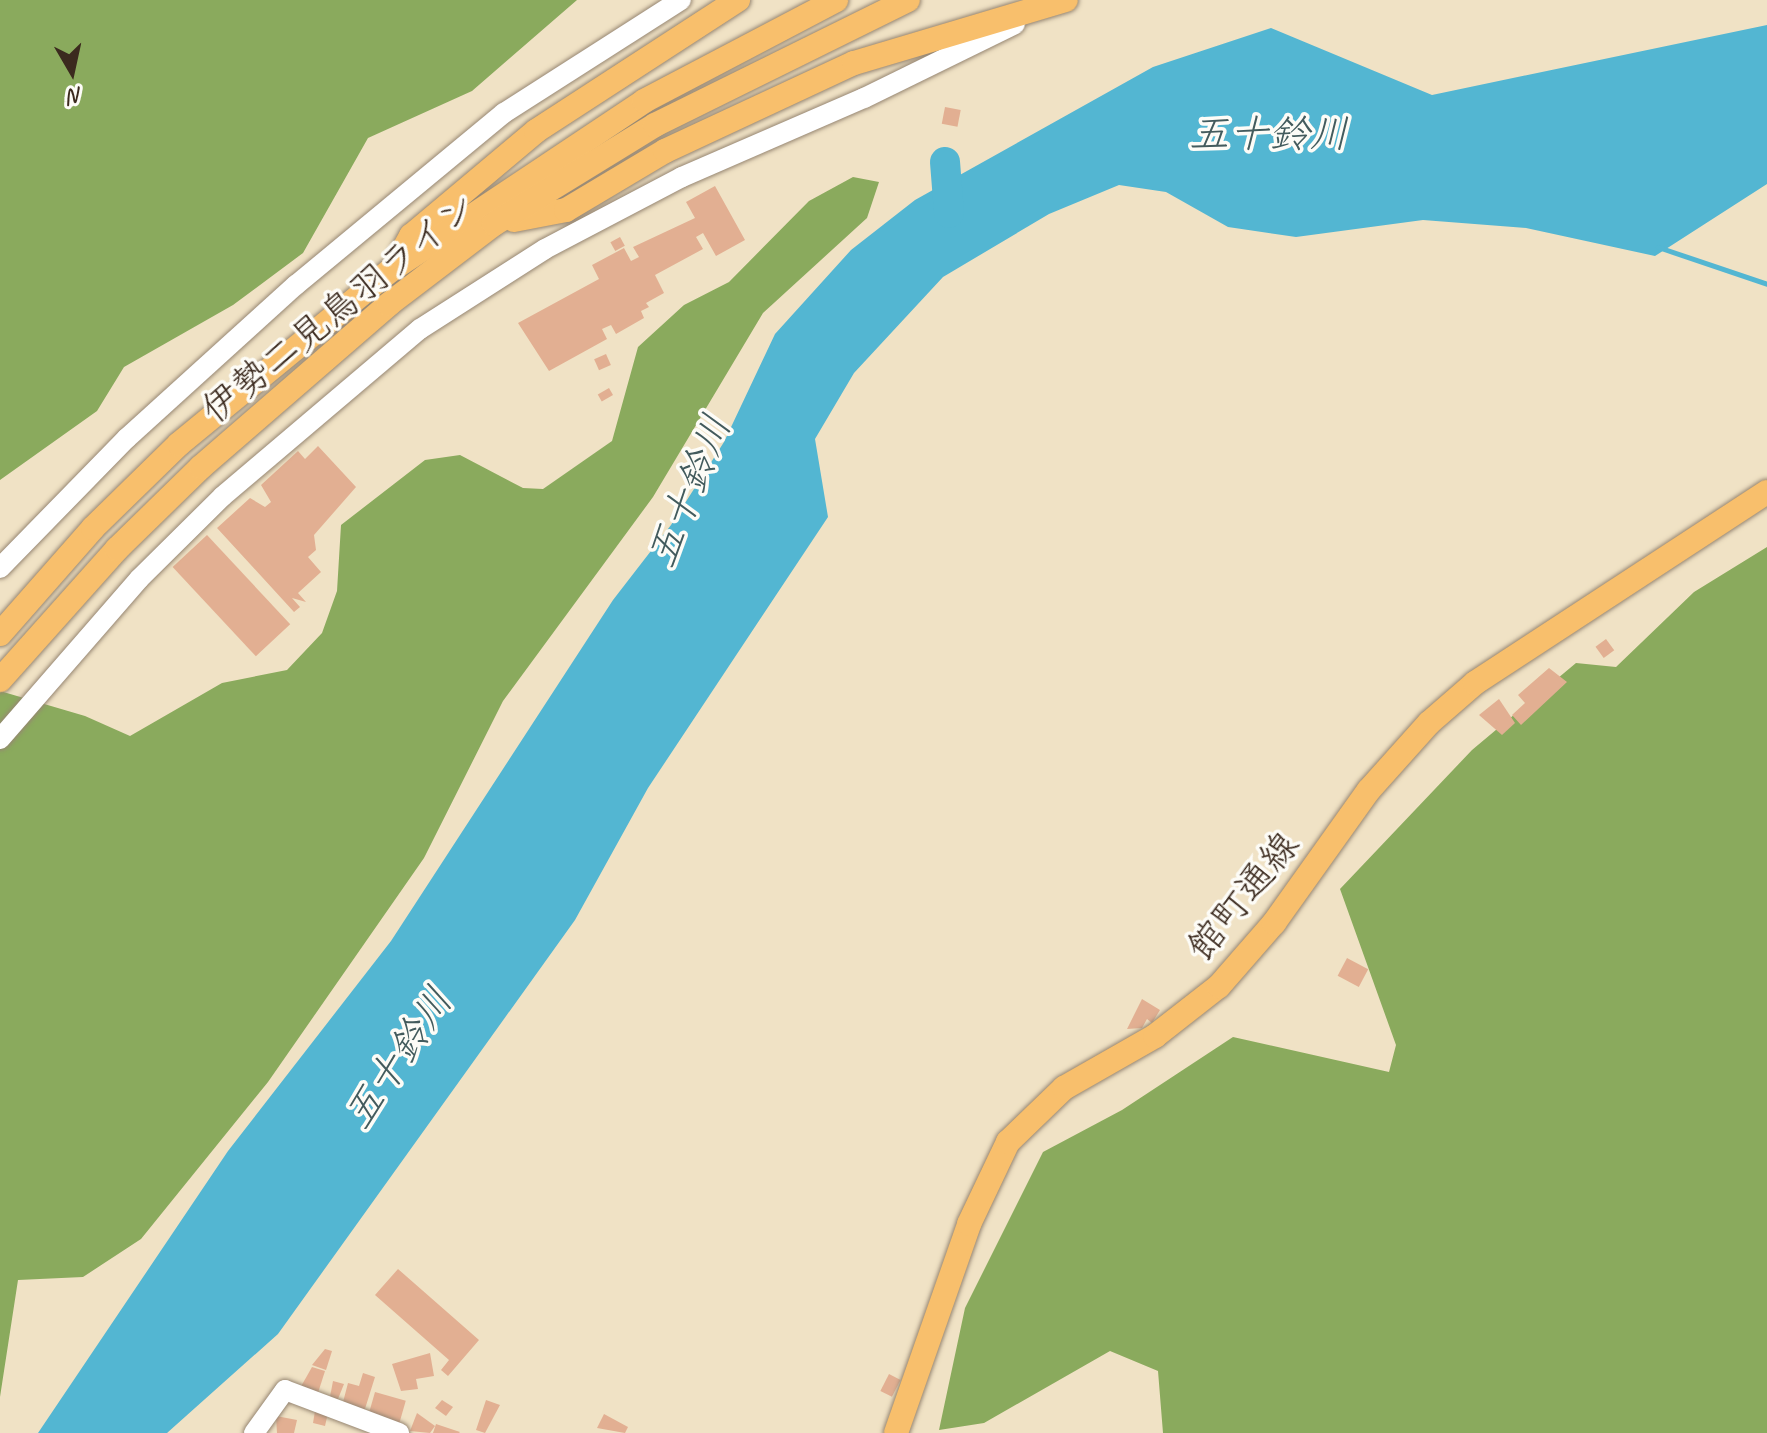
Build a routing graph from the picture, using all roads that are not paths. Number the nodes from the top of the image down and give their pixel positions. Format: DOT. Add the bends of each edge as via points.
graph roads {
  1 [pos="681,0"];
  2 [pos="738,0"];
  3 [pos="836,0"];
  4 [pos="908,0"];
  5 [pos="1068,0"];
  6 [pos="494,224"];
  7 [pos="391,270"];
  8 [pos="1767,492"];
  9 [pos="0,568"];
  10 [pos="0,634"];
  11 [pos="0,680"];
  12 [pos="0,739"];
  13 [pos="254,1433"];
  14 [pos="399,1433"];
  15 [pos="896,1433"];
  1 -- 9 [label="street" via="504,113 354,236 127,438"];
  2 -- 7 [label="main road" via="536,131 411,236"];
  3 -- 7 [label="main road, 伊勢二見鳥羽ライン" via="644,101"];
  4 -- 6 [label="main road, 伊勢二見鳥羽ライン" via="655,125"];
  5 -- 6 [label="main road" via="854,63 665,151 566,210"];
  5 -- 12 [label="street" via="682,177 545,249 420,329 223,496 139,579"];
  6 -- 11 [label="main road, 伊勢二見鳥羽ライン" via="389,304 201,467 117,549"];
  7 -- 10 [label="main road, 伊勢二見鳥羽ライン" via="179,444 93,528"];
  8 -- 15 [label="main road, 館町通線" via="1475,683 1429,723 1369,790 1274,923 1219,986 1167,1028 1064,1088 1008,1142 969,1224"];
  13 -- 14 [label="street" via="285,1390"];
}
